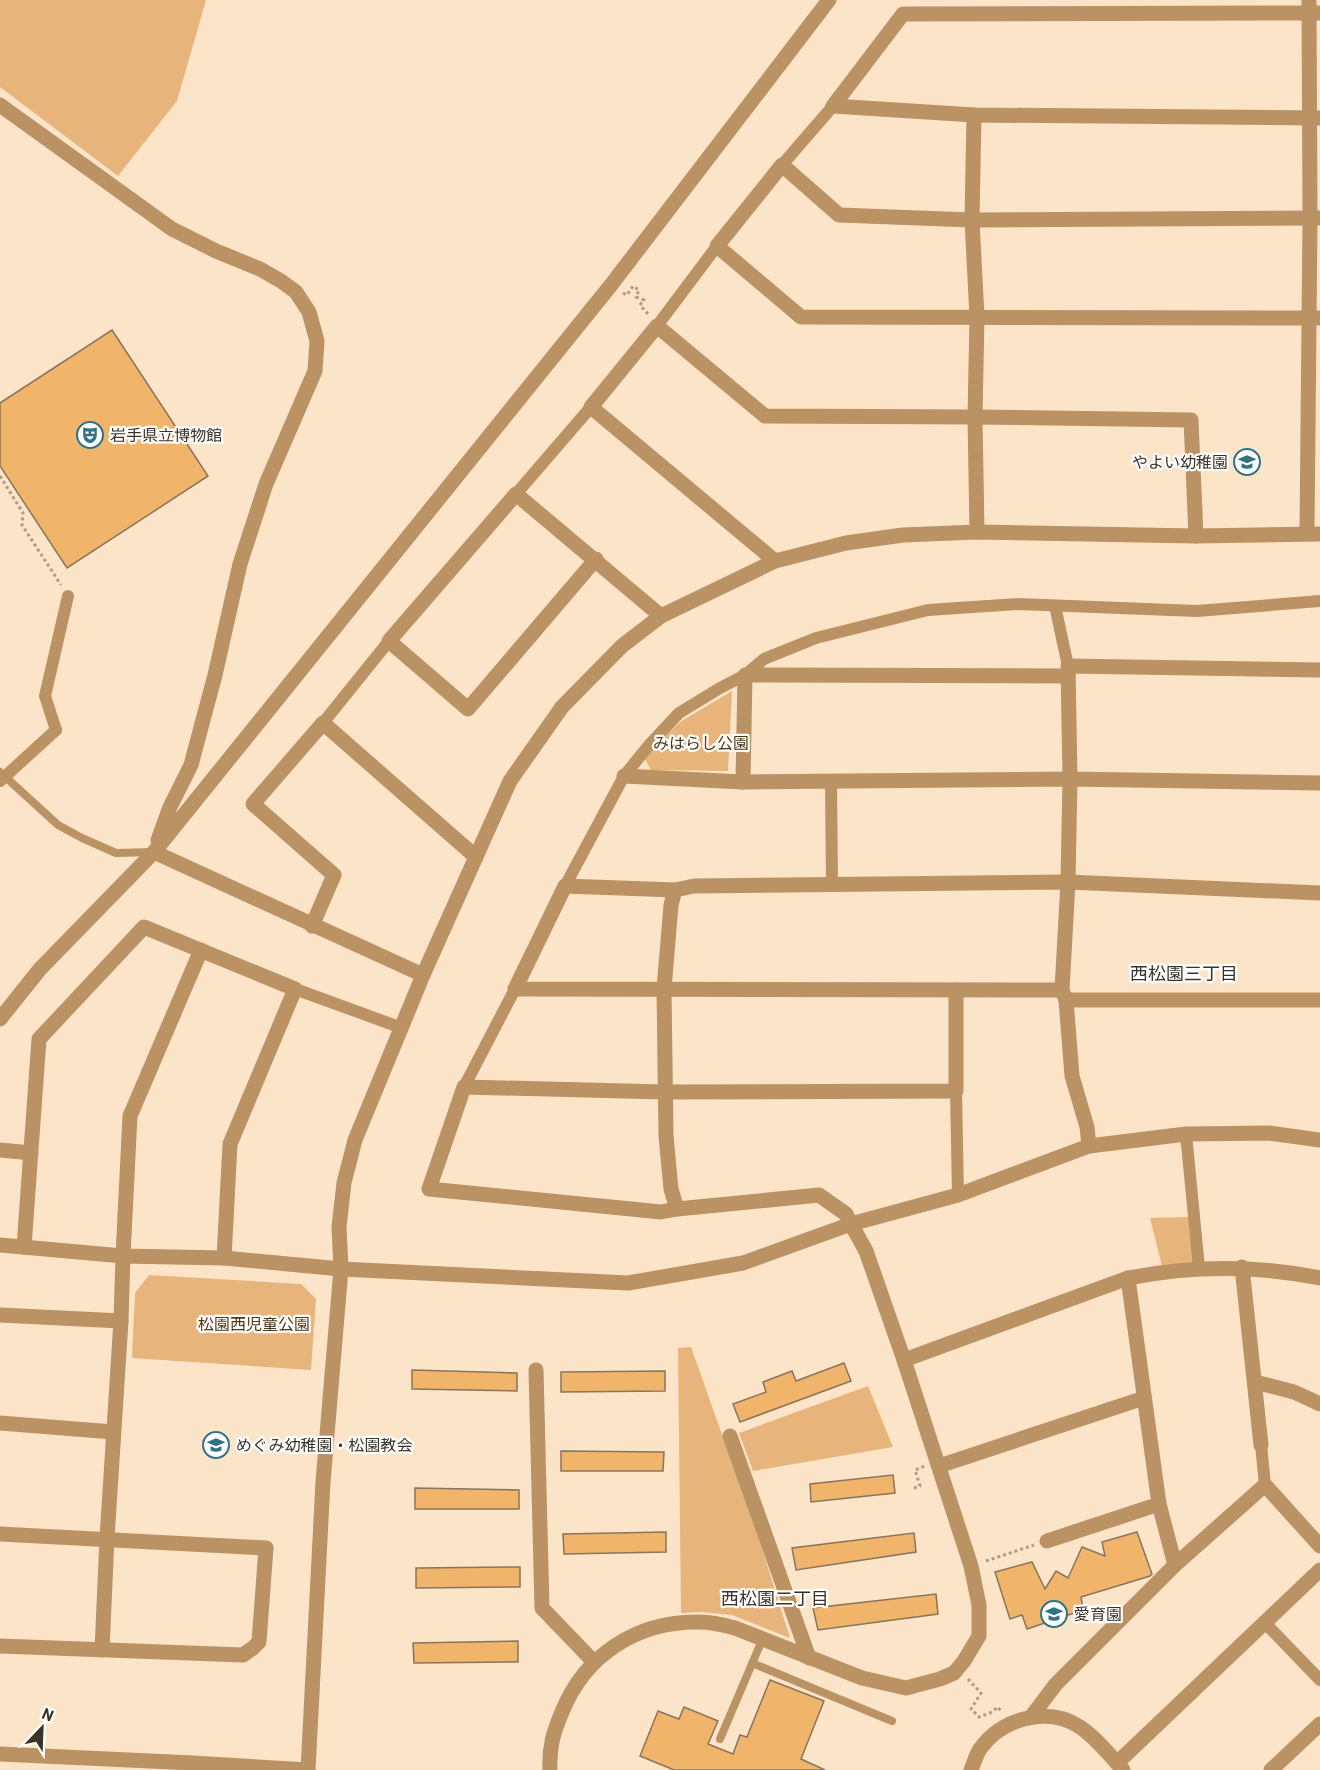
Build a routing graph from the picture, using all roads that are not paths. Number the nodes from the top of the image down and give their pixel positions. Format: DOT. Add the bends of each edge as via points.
graph roads {
  1 [pos="829,0"];
  2 [pos="1313,9"];
  3 [pos="0,105"];
  4 [pos="833,106"];
  5 [pos="974,115"];
  6 [pos="1314,118"];
  7 [pos="782,165"];
  8 [pos="1315,218"];
  9 [pos="972,220"];
  10 [pos="717,246"];
  11 [pos="977,317"];
  12 [pos="1315,317"];
  13 [pos="657,326"];
  14 [pos="591,407"];
  15 [pos="1314,416"];
  16 [pos="975,417"];
  17 [pos="516,494"];
  18 [pos="977,532"];
  19 [pos="1314,534"];
  20 [pos="1196,536"];
  21 [pos="596,559"];
  22 [pos="775,561"];
  23 [pos="68,596"];
  24 [pos="1320,601"];
  25 [pos="1055,606"];
  26 [pos="661,615"];
  27 [pos="389,641"];
  28 [pos="1320,670"];
  29 [pos="1068,671"];
  30 [pos="745,675"];
  31 [pos="323,723"];
  32 [pos="0,772"];
  33 [pos="624,776"];
  34 [pos="1070,779"];
  35 [pos="831,780"];
  36 [pos="0,782"];
  37 [pos="743,782"];
  38 [pos="1320,783"];
  39 [pos="154,852"];
  40 [pos="476,857"];
  41 [pos="1068,882"];
  42 [pos="832,885"];
  43 [pos="565,886"];
  44 [pos="675,890"];
  45 [pos="1320,892"];
  46 [pos="312,926"];
  47 [pos="201,950"];
  48 [pos="423,975"];
  49 [pos="295,989"];
  50 [pos="516,989"];
  51 [pos="664,989"];
  52 [pos="956,990"];
  53 [pos="1064,995"];
  54 [pos="1320,1000"];
  55 [pos="0,1019"];
  56 [pos="402,1028"];
  57 [pos="464,1087"];
  58 [pos="956,1091"];
  59 [pos="665,1092"];
  60 [pos="1186,1134"];
  61 [pos="1320,1140"];
  62 [pos="1089,1146"];
  63 [pos="0,1150"];
  64 [pos="31,1153"];
  65 [pos="958,1195"];
  66 [pos="677,1209"];
  67 [pos="851,1224"];
  68 [pos="0,1245"];
  69 [pos="24,1247"];
  70 [pos="123,1256"];
  71 [pos="224,1258"];
  72 [pos="1242,1267"];
  73 [pos="1199,1268"];
  74 [pos="341,1269"];
  75 [pos="1128,1278"];
  76 [pos="1320,1278"];
  77 [pos="0,1315"];
  78 [pos="121,1321"];
  79 [pos="904,1360"];
  80 [pos="536,1370"];
  81 [pos="1255,1382"];
  82 [pos="1144,1398"];
  83 [pos="1320,1404"];
  84 [pos="0,1423"];
  85 [pos="113,1432"];
  86 [pos="730,1436"];
  87 [pos="1261,1445"];
  88 [pos="938,1464"];
  89 [pos="1264,1485"];
  90 [pos="1159,1504"];
  91 [pos="0,1534"];
  92 [pos="107,1538"];
  93 [pos="1047,1541"];
  94 [pos="1320,1546"];
  95 [pos="1175,1565"];
  96 [pos="1320,1570"];
  97 [pos="1264,1623"];
  98 [pos="763,1638"];
  99 [pos="0,1646"];
  100 [pos="102,1650"];
  101 [pos="809,1658"];
  102 [pos="594,1662"];
  103 [pos="752,1663"];
  104 [pos="1320,1680"];
  105 [pos="1031,1718"];
  106 [pos="892,1721"];
  107 [pos="1320,1724"];
  108 [pos="720,1739"];
  109 [pos="0,1754"];
  110 [pos="193,1766"];
  111 [pos="1120,1767"];
  112 [pos="308,1770"];
  113 [pos="550,1770"];
  114 [pos="971,1770"];
  115 [pos="1271,1770"];
  1 -- 39 [label="street" via="611,285"];
  2 -- 4 [label="street" via="903,14"];
  2 -- 6 [label="street"];
  3 -- 39 [label="street" via="172,229 281,280 296,292 309,312 317,341 315,371 266,484 240,564 191,765"];
  4 -- 5 [label="street"];
  4 -- 7 [label="street"];
  5 -- 6 [label="street"];
  5 -- 9 [label="street"];
  6 -- 8 [label="street"];
  7 -- 9 [label="street" via="838,215"];
  7 -- 10 [label="street"];
  8 -- 9 [label="street"];
  8 -- 12 [label="street"];
  9 -- 11 [label="street"];
  10 -- 11 [label="street" via="801,317"];
  10 -- 13 [label="street"];
  11 -- 12 [label="street"];
  11 -- 16 [label="street"];
  12 -- 15 [label="street"];
  13 -- 14 [label="street"];
  13 -- 16 [label="street" via="765,416"];
  14 -- 17 [label="street"];
  14 -- 22 [label="street"];
  15 -- 19 [label="street"];
  16 -- 18 [label="street"];
  16 -- 20 [label="street" via="1191,420"];
  17 -- 21 [label="street"];
  17 -- 27 [label="street"];
  18 -- 20 [label="street"];
  18 -- 22 [label="street" via="903,535 846,543"];
  19 -- 20 [label="street"];
  21 -- 26 [label="street"];
  21 -- 27 [label="street" via="468,709"];
  22 -- 26 [label="street"];
  23 -- 36 [label="street, bridge" via="45,696 56,730"];
  24 -- 25 [label="street" via="1197,611"];
  25 -- 29 [label="street"];
  25 -- 30 [label="street" via="1018,604 928,610 816,638 764,659"];
  26 -- 40 [label="street" via="622,646 562,707 510,781"];
  27 -- 31 [label="street"];
  28 -- 29 [label="street"];
  29 -- 30 [label="street"];
  29 -- 34 [label="street"];
  30 -- 33 [label="street" via="679,713"];
  30 -- 37 [label="street"];
  31 -- 40 [label="street"];
  31 -- 46 [label="street" via="253,804 334,875"];
  32 -- 39 [label="lane" via="58,825 82,838 116,853"];
  33 -- 37 [label="street"];
  33 -- 43 [label="street"];
  34 -- 35 [label="street"];
  34 -- 38 [label="street"];
  34 -- 41 [label="street"];
  35 -- 37 [label="street"];
  35 -- 42 [label="street"];
  39 -- 46 [label="street"];
  39 -- 55 [label="street" via="40,969"];
  40 -- 48 [label="street"];
  41 -- 42 [label="street"];
  41 -- 45 [label="street"];
  41 -- 53 [label="street"];
  42 -- 44 [label="street" via="694,886"];
  43 -- 44 [label="street"];
  43 -- 50 [label="street"];
  44 -- 51 [label="street"];
  46 -- 48 [label="street"];
  47 -- 49 [label="street"];
  47 -- 64 [label="street" via="144,927 39,1039"];
  47 -- 70 [label="street" via="130,1116"];
  48 -- 56 [label="street"];
  49 -- 56 [label="street"];
  49 -- 71 [label="street" via="230,1143"];
  50 -- 51 [label="street"];
  50 -- 57 [label="street"];
  51 -- 52 [label="street"];
  51 -- 59 [label="street"];
  52 -- 53 [label="street"];
  52 -- 58 [label="street"];
  53 -- 54 [label="street"];
  53 -- 62 [label="street" via="1072,1076"];
  56 -- 74 [label="street" via="349,1162 339,1227"];
  57 -- 59 [label="street"];
  57 -- 66 [label="street" via="429,1189 661,1212"];
  58 -- 59 [label="street"];
  58 -- 65 [label="street"];
  59 -- 66 [label="street" via="671,1189"];
  60 -- 61 [label="street" via="1269,1133"];
  60 -- 62 [label="street"];
  60 -- 73 [label="street"];
  62 -- 65 [label="street"];
  63 -- 64 [label="street"];
  64 -- 69 [label="street"];
  65 -- 67 [label="street"];
  66 -- 67 [label="street" via="819,1196 846,1214"];
  67 -- 74 [label="street" via="743,1263 628,1283"];
  67 -- 79 [label="street" via="866,1251"];
  68 -- 69 [label="street"];
  69 -- 70 [label="street"];
  70 -- 71 [label="street"];
  70 -- 78 [label="street"];
  71 -- 74 [label="street"];
  72 -- 73 [label="street"];
  72 -- 76 [label="street"];
  72 -- 81 [label="street"];
  73 -- 75 [label="street"];
  74 -- 112 [label="street" via="323,1482"];
  75 -- 79 [label="street"];
  75 -- 82 [label="street"];
  77 -- 78 [label="street"];
  78 -- 85 [label="street"];
  79 -- 88 [label="street"];
  80 -- 102 [label="street" via="542,1608"];
  81 -- 83 [label="street" via="1294,1392"];
  81 -- 87 [label="street"];
  82 -- 88 [label="street"];
  82 -- 90 [label="street"];
  84 -- 85 [label="street"];
  85 -- 92 [label="street"];
  86 -- 101 [label="street"];
  87 -- 89 [label="street"];
  88 -- 101 [label="street" via="971,1566 979,1605 979,1636 964,1661 954,1673 906,1688 862,1678"];
  89 -- 94 [label="street"];
  89 -- 95 [label="street"];
  90 -- 93 [label="street"];
  90 -- 95 [label="street"];
  91 -- 92 [label="street"];
  92 -- 100 [label="street"];
  92 -- 100 [label="street" via="266,1548 258,1642 253,1648 243,1654"];
  95 -- 105 [label="street" via="1056,1684"];
  96 -- 97 [label="street"];
  97 -- 104 [label="street"];
  97 -- 111 [label="street"];
  98 -- 101 [label="street"];
  98 -- 102 [label="street" via="716,1624 663,1626 631,1637"];
  98 -- 103 [label="lane"];
  99 -- 100 [label="street"];
  102 -- 113 [label="street" via="568,1697 552,1736"];
  103 -- 106 [label="lane"];
  103 -- 108 [label="lane"];
  105 -- 111 [label="street" via="1056,1718 1077,1726"];
  105 -- 114 [label="street" via="1008,1724 994,1733"];
  107 -- 115 [label="street"];
  109 -- 110 [label="street"];
  110 -- 112 [label="street"];
}
